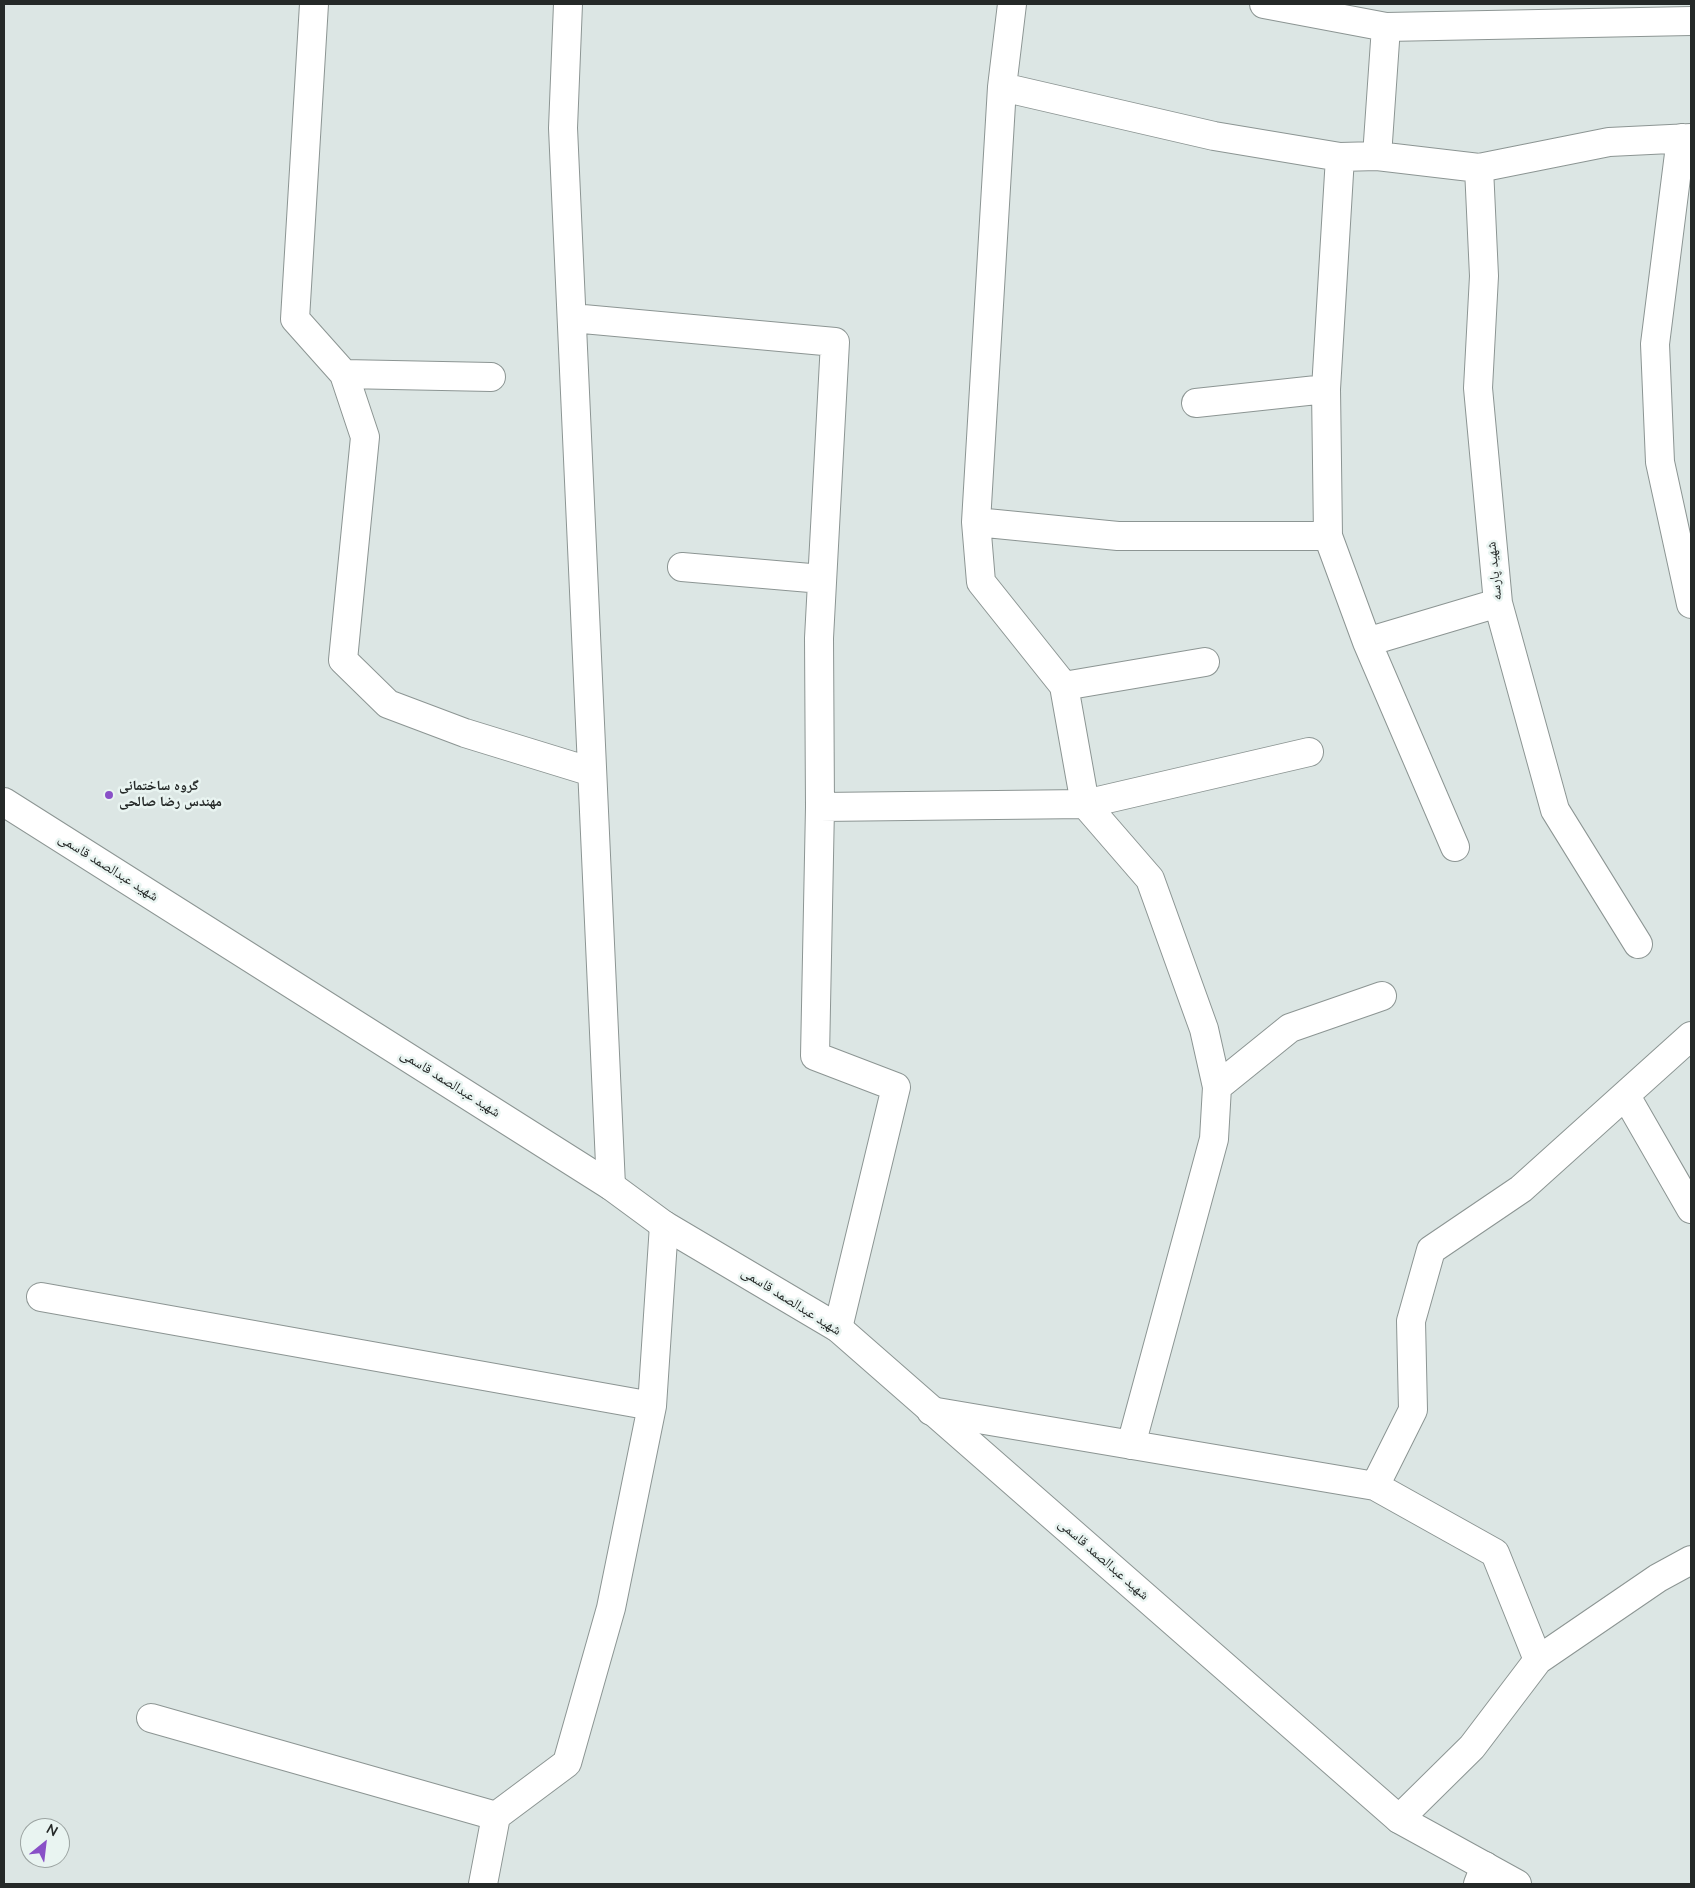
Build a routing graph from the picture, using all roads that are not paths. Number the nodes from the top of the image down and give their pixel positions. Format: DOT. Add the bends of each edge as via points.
graph roads {
  1 [pos="314,4"];
  2 [pos="568,4"];
  3 [pos="1012,4"];
  4 [pos="1264,4"];
  5 [pos="1691,21"];
  6 [pos="1386,26"];
  7 [pos="1002,87"];
  8 [pos="1686,138"];
  9 [pos="1377,156"];
  10 [pos="1340,157"];
  11 [pos="1480,168"];
  12 [pos="572,318"];
  13 [pos="344,374"];
  14 [pos="490,377"];
  15 [pos="1326,389"];
  16 [pos="1196,403"];
  17 [pos="976,522"];
  18 [pos="1328,536"];
  19 [pos="682,567"];
  20 [pos="822,579"];
  21 [pos="1498,603"];
  22 [pos="1691,604"];
  23 [pos="1367,642"];
  24 [pos="1205,662"];
  25 [pos="1064,686"];
  26 [pos="1309,752"];
  27 [pos="592,772"];
  28 [pos="4,802"];
  29 [pos="1085,804"];
  30 [pos="820,807"];
  31 [pos="1455,848"];
  32 [pos="1638,944"];
  33 [pos="1382,996"];
  34 [pos="1691,1036"];
  35 [pos="1217,1087"];
  36 [pos="1626,1096"];
  37 [pos="611,1186"];
  38 [pos="1691,1209"];
  39 [pos="664,1225"];
  40 [pos="41,1297"];
  41 [pos="838,1328"];
  42 [pos="652,1406"];
  43 [pos="932,1411"];
  44 [pos="1131,1445"];
  45 [pos="1375,1486"];
  46 [pos="1691,1560"];
  47 [pos="1538,1660"];
  48 [pos="151,1718"];
  49 [pos="496,1816"];
  50 [pos="1399,1819"];
  51 [pos="1481,1875"];
  52 [pos="483,1884"];
  53 [pos="1517,1884"];
  1 -- 13 [label="street" via="295,319"];
  2 -- 12 [label="street" via="563,128"];
  3 -- 7 [label="street"];
  4 -- 6 [label="street"];
  5 -- 6 [label="street"];
  6 -- 9 [label="street"];
  7 -- 10 [label="street" via="1214,136"];
  7 -- 17 [label="street"];
  8 -- 11 [label="street" via="1610,142"];
  8 -- 22 [label="street" via="1656,344 1660,462"];
  9 -- 10 [label="street"];
  9 -- 11 [label="street"];
  10 -- 15 [label="street"];
  11 -- 21 [label="street, شهید پارسه" via="1484,276 1478,388"];
  12 -- 20 [label="street" via="835,342"];
  12 -- 27 [label="street"];
  13 -- 14 [label="street"];
  13 -- 27 [label="street" via="365,437 343,660 388,704 465,733"];
  15 -- 16 [label="street"];
  15 -- 18 [label="street"];
  17 -- 18 [label="street" via="1118,536"];
  17 -- 25 [label="street" via="981,582"];
  18 -- 23 [label="street"];
  19 -- 20 [label="street"];
  20 -- 30 [label="street"];
  21 -- 23 [label="street"];
  21 -- 32 [label="street, شهید پارسه" via="1555,810"];
  23 -- 31 [label="street"];
  24 -- 25 [label="street"];
  25 -- 29 [label="street"];
  26 -- 29 [label="street"];
  27 -- 37 [label="street"];
  28 -- 37 [label="street, شهید عبدالصمد قاسمی"];
  29 -- 30 [label="street"];
  29 -- 35 [label="street" via="1150,879 1204,1029"];
  30 -- 41 [label="street" via="815,1056 896,1087"];
  33 -- 35 [label="street" via="1290,1028"];
  34 -- 36 [label="street"];
  35 -- 44 [label="street" via="1214,1139"];
  36 -- 38 [label="street"];
  36 -- 45 [label="street" via="1521,1189 1431,1250 1411,1321 1413,1410"];
  37 -- 39 [label="street, شهید عبدالصمد قاسمی"];
  39 -- 41 [label="street, شهید عبدالصمد قاسمی"];
  39 -- 42 [label="street"];
  40 -- 42 [label="street"];
  41 -- 43 [label="street, شهید عبدالصمد قاسمی"];
  42 -- 49 [label="street" via="611,1608 567,1764"];
  43 -- 44 [label="street"];
  43 -- 50 [label="street, شهید عبدالصمد قاسمی"];
  44 -- 45 [label="street"];
  45 -- 47 [label="street" via="1495,1553"];
  46 -- 47 [label="street" via="1658,1578"];
  47 -- 50 [label="street" via="1472,1748"];
  48 -- 49 [label="street"];
  49 -- 52 [label="street"];
  50 -- 51 [label="street, شهید عبدالصمد قاسمی"];
  51 -- 53 [label="street, شهید عبدالصمد قاسمی"];
}
